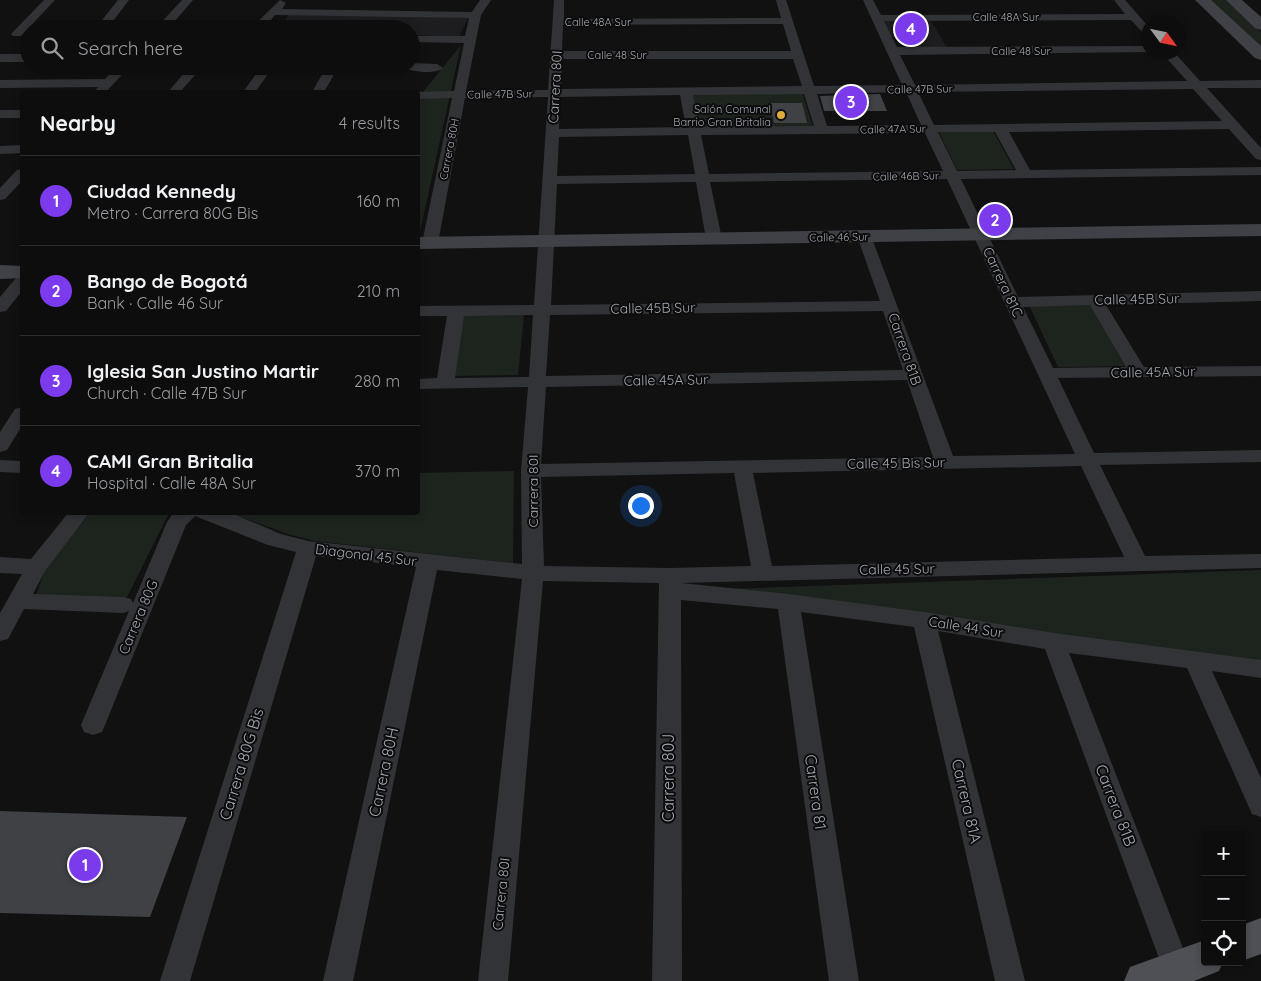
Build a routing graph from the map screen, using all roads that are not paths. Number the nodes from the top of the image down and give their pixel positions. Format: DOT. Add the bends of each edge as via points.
graph roads {
  1 [pos="50,0"];
  2 [pos="124,0"];
  3 [pos="188,0"];
  4 [pos="284,0"];
  5 [pos="486,0"];
  6 [pos="559,0"];
  7 [pos="781,0"];
  8 [pos="868,0"];
  9 [pos="1120,0"];
  10 [pos="1202,0"];
  11 [pos="1233,0"];
  12 [pos="273,12"];
  13 [pos="475,15"];
  14 [pos="1135,17"];
  15 [pos="877,18"];
  16 [pos="31,20"];
  17 [pos="107,20"];
  18 [pos="169,20"];
  19 [pos="265,20"];
  20 [pos="788,21"];
  21 [pos="558,22"];
  22 [pos="1141,24"];
  23 [pos="1261,25"];
  24 [pos="420,39"];
  25 [pos="470,40"];
  26 [pos="1141,50"];
  27 [pos="893,51"];
  28 [pos="798,54"];
  29 [pos="556,55"];
  30 [pos="1261,55"];
  31 [pos="0,58"];
  32 [pos="20,58"];
  33 [pos="1174,60"];
  34 [pos="420,67"];
  35 [pos="437,68"];
  36 [pos="117,75"];
  37 [pos="189,75"];
  38 [pos="261,75"];
  39 [pos="328,75"];
  40 [pos="110,83"];
  41 [pos="0,84"];
  42 [pos="1261,84"];
  43 [pos="1197,85"];
  44 [pos="910,89"];
  45 [pos="102,90"];
  46 [pos="176,90"];
  47 [pos="250,90"];
  48 [pos="319,90"];
  49 [pos="809,90"];
  50 [pos="686,92"];
  51 [pos="554,94"];
  52 [pos="420,95"];
  53 [pos="459,95"];
  54 [pos="0,114"];
  55 [pos="20,114"];
  56 [pos="1233,125"];
  57 [pos="929,128"];
  58 [pos="1000,128"];
  59 [pos="822,130"];
  60 [pos="694,132"];
  61 [pos="552,133"];
  62 [pos="20,149"];
  63 [pos="0,150"];
  64 [pos="1261,156"];
  65 [pos="1261,171"];
  66 [pos="20,174"];
  67 [pos="1025,174"];
  68 [pos="952,175"];
  69 [pos="702,179"];
  70 [pos="550,180"];
  71 [pos="6,184"];
  72 [pos="0,196"];
  73 [pos="1261,230"];
  74 [pos="980,234"];
  75 [pos="865,236"];
  76 [pos="714,239"];
  77 [pos="547,240"];
  78 [pos="424,243"];
  79 [pos="0,272"];
  80 [pos="20,272"];
  81 [pos="20,282"];
  82 [pos="1261,296"];
  83 [pos="1095,300"];
  84 [pos="1012,302"];
  85 [pos="890,306"];
  86 [pos="0,307"];
  87 [pos="543,309"];
  88 [pos="456,310"];
  89 [pos="420,311"];
  90 [pos="1261,371"];
  91 [pos="1138,372"];
  92 [pos="1046,373"];
  93 [pos="914,375"];
  94 [pos="538,382"];
  95 [pos="420,384"];
  96 [pos="445,384"];
  97 [pos="20,416"];
  98 [pos="0,446"];
  99 [pos="1261,456"];
  100 [pos="1087,459"];
  101 [pos="944,462"];
  102 [pos="0,466"];
  103 [pos="20,466"];
  104 [pos="742,466"];
  105 [pos="531,471"];
  106 [pos="78,515"];
  107 [pos="185,515"];
  108 [pos="214,515"];
  109 [pos="308,548"];
  110 [pos="1261,561"];
  111 [pos="428,563"];
  112 [pos="1138,565"];
  113 [pos="0,566"];
  114 [pos="37,567"];
  115 [pos="533,573"];
  116 [pos="763,573"];
  117 [pos="670,583"];
  118 [pos="18,601"];
  119 [pos="788,602"];
  120 [pos="123,605"];
  121 [pos="924,620"];
  122 [pos="0,634"];
  123 [pos="1054,642"];
  124 [pos="1195,659"];
  125 [pos="1261,669"];
  126 [pos="93,725"];
  127 [pos="1261,806"];
  128 [pos="1261,936"];
  129 [pos="1246,942"];
  130 [pos="1175,969"];
  131 [pos="175,981"];
  132 [pos="338,981"];
  133 [pos="493,981"];
  134 [pos="667,981"];
  135 [pos="844,981"];
  136 [pos="1010,981"];
  1 -- 16 [label="street"];
  2 -- 17 [label="street"];
  3 -- 18 [label="street"];
  4 -- 12 [label="street"];
  5 -- 13 [label="street, Carrera 80H"];
  6 -- 21 [label="street, Carrera 80I"];
  7 -- 20 [label="street"];
  8 -- 15 [label="street, Carrera 81C"];
  9 -- 14 [label="street"];
  10 -- 30 [label="street"];
  11 -- 23 [label="street"];
  12 -- 13 [label="street"];
  12 -- 19 [label="street"];
  13 -- 25 [label="street, Carrera 80H"];
  14 -- 15 [label="street, Calle 48A Sur" via="943,22"];
  14 -- 22 [label="street"];
  15 -- 27 [label="street, Carrera 81C"];
  20 -- 21 [label="street, Calle 48A Sur"];
  20 -- 28 [label="street"];
  21 -- 29 [label="street, Carrera 80I"];
  24 -- 25 [label="street"];
  25 -- 53 [label="street, Carrera 80H"];
  26 -- 27 [label="street, Calle 48 Sur" via="956,47"];
  27 -- 44 [label="street, Carrera 81C"];
  28 -- 29 [label="street, Calle 48 Sur"];
  28 -- 49 [label="street"];
  29 -- 51 [label="street, Carrera 80I"];
  31 -- 32 [label="street"];
  33 -- 43 [label="street"];
  34 -- 35 [label="street"];
  36 -- 40 [label="street"];
  37 -- 46 [label="street"];
  38 -- 47 [label="street"];
  39 -- 48 [label="street"];
  40 -- 41 [label="street"];
  40 -- 45 [label="street"];
  42 -- 43 [label="street, Calle 47B Sur"];
  43 -- 44 [label="street, Calle 47B Sur"];
  43 -- 56 [label="street"];
  44 -- 49 [label="street, Calle 47B Sur"];
  44 -- 57 [label="street, Carrera 81C"];
  49 -- 50 [label="street, Calle 47B Sur"];
  49 -- 59 [label="street"];
  50 -- 51 [label="street, Calle 47B Sur"];
  50 -- 60 [label="street"];
  51 -- 53 [label="street, Calle 47B Sur"];
  51 -- 61 [label="street, Carrera 80I"];
  52 -- 53 [label="street"];
  53 -- 78 [label="street, Carrera 80H"];
  54 -- 55 [label="street"];
  56 -- 58 [label="street, Calle 47A Sur"];
  56 -- 64 [label="street"];
  57 -- 58 [label="street, Calle 47A Sur"];
  57 -- 59 [label="street, Calle 47A Sur"];
  57 -- 68 [label="street, Carrera 81C"];
  58 -- 67 [label="street"];
  59 -- 60 [label="street, Calle 47A Sur"];
  60 -- 61 [label="street, Calle 47A Sur"];
  60 -- 69 [label="street"];
  61 -- 70 [label="street, Carrera 80I"];
  62 -- 63 [label="street"];
  65 -- 67 [label="street, Calle 46B Sur"];
  66 -- 71 [label="street"];
  67 -- 68 [label="street, Calle 46B Sur"];
  68 -- 69 [label="street, Calle 46B Sur"];
  68 -- 74 [label="street, Carrera 81C"];
  69 -- 70 [label="street, Calle 46B Sur"];
  69 -- 76 [label="street"];
  70 -- 77 [label="street, Carrera 80I"];
  71 -- 72 [label="street"];
  73 -- 74 [label="street, Calle 46 Sur"];
  74 -- 75 [label="street, Calle 46 Sur"];
  74 -- 84 [label="street, Carrera 81C"];
  75 -- 76 [label="street, Calle 46 Sur"];
  75 -- 85 [label="street, Carrera 81B"];
  76 -- 77 [label="street, Calle 46 Sur"];
  77 -- 78 [label="street, Calle 46 Sur"];
  77 -- 87 [label="street, Carrera 80I"];
  79 -- 80 [label="street"];
  81 -- 86 [label="street"];
  82 -- 83 [label="street, Calle 45B Sur"];
  83 -- 84 [label="street, Calle 45B Sur"];
  83 -- 91 [label="street"];
  84 -- 92 [label="street, Carrera 81C"];
  85 -- 87 [label="street, Calle 45B Sur"];
  85 -- 93 [label="street, Carrera 81B"];
  87 -- 88 [label="street, Calle 45B Sur"];
  87 -- 94 [label="street, Carrera 80I"];
  88 -- 89 [label="street, Calle 45B Sur"];
  88 -- 96 [label="street"];
  90 -- 91 [label="street, Calle 45A Sur"];
  91 -- 92 [label="street, Calle 45A Sur"];
  92 -- 100 [label="street, Carrera 81C"];
  93 -- 94 [label="street, Calle 45A Sur"];
  93 -- 101 [label="street, Carrera 81B"];
  94 -- 96 [label="street, Calle 45A Sur"];
  94 -- 105 [label="street, Carrera 80I"];
  95 -- 96 [label="street, Calle 45A Sur"];
  97 -- 98 [label="street"];
  99 -- 100 [label="street, Calle 45 Bis Sur"];
  100 -- 101 [label="street, Calle 45 Bis Sur"];
  100 -- 112 [label="street, Carrera 81C"];
  101 -- 104 [label="street, Calle 45 Bis Sur"];
  102 -- 103 [label="street"];
  104 -- 105 [label="street, Calle 45 Bis Sur"];
  104 -- 116 [label="street"];
  105 -- 115 [label="street, Carrera 80I"];
  106 -- 114 [label="street"];
  107 -- 126 [label="street, Carrera 80G" via="177,522"];
  108 -- 109 [label="street, Diagonal 45 Sur" via="275,540"];
  109 -- 111 [label="street, Diagonal 45 Sur"];
  109 -- 131 [label="street, Carrera 80G Bis"];
  110 -- 112 [label="street, Calle 45 Sur"];
  111 -- 115 [label="street, Diagonal 45 Sur"];
  111 -- 132 [label="street, Carrera 80H"];
  112 -- 116 [label="street, Calle 45 Sur"];
  113 -- 114 [label="street"];
  114 -- 118 [label="street"];
  115 -- 117 [label="street, Calle 45 Sur"];
  115 -- 133 [label="street, Carrera 80I"];
  116 -- 117 [label="street, Calle 45 Sur"];
  117 -- 119 [label="street, Calle 44 Sur"];
  117 -- 134 [label="street, Carrera 80J"];
  118 -- 120 [label="street"];
  118 -- 122 [label="street"];
  119 -- 121 [label="street, Calle 44 Sur"];
  119 -- 135 [label="street, Carrera 81"];
  121 -- 123 [label="street, Calle 44 Sur"];
  121 -- 136 [label="street, Carrera 81A"];
  123 -- 124 [label="street, Calle 44 Sur"];
  123 -- 130 [label="street, Carrera 81B"];
  124 -- 125 [label="street, Calle 44 Sur"];
  124 -- 127 [label="street"];
  128 -- 129 [label="main road"];
}
